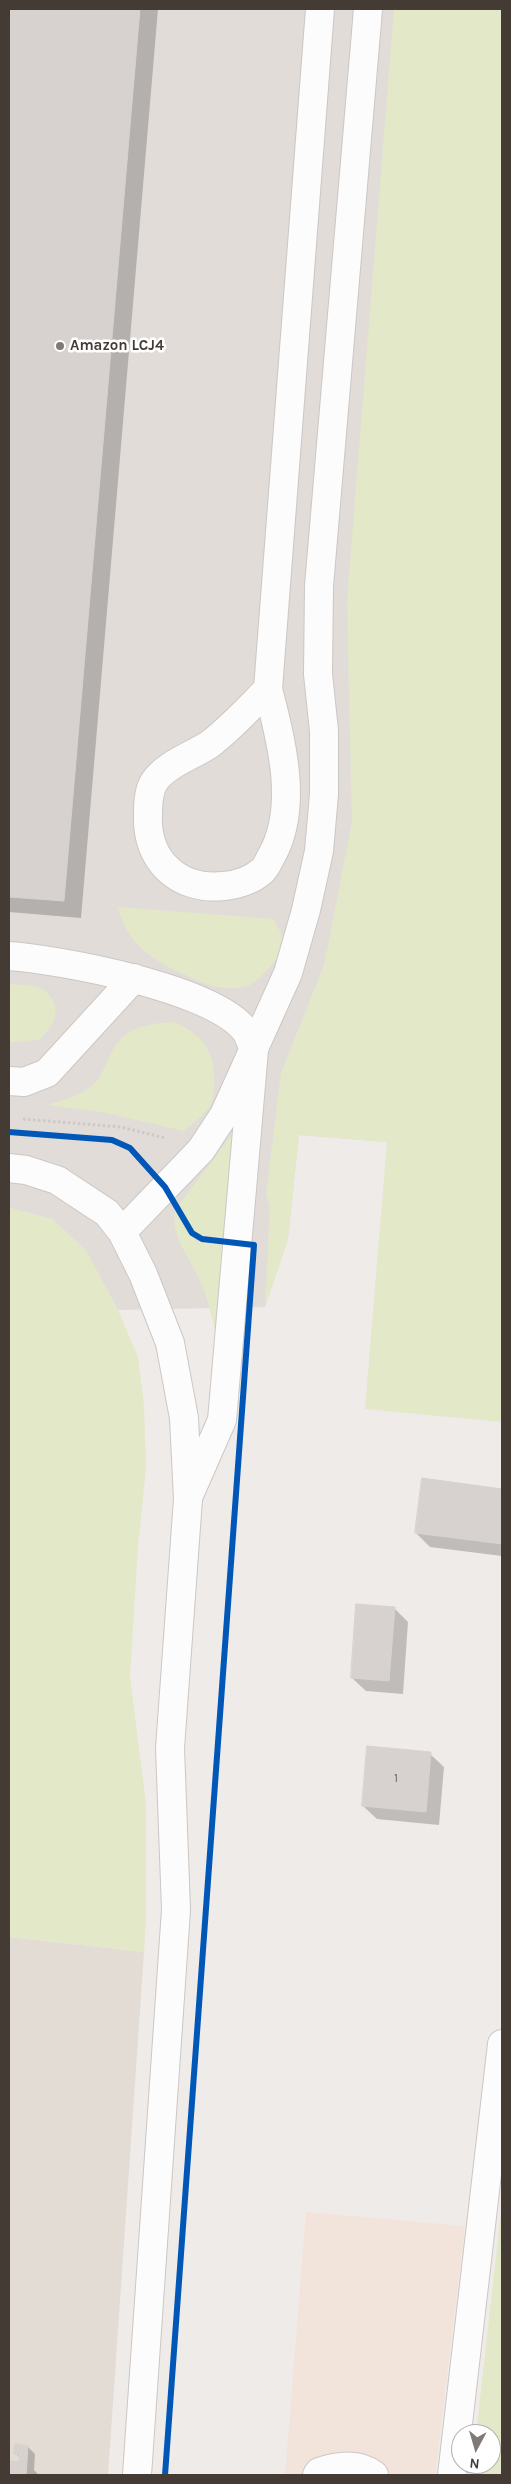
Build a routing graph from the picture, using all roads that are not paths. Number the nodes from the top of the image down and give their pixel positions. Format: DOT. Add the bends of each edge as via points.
graph roads {
  1 [pos="320,9"];
  2 [pos="368,9"];
  3 [pos="268,689"];
  4 [pos="9,956"];
  5 [pos="134,978"];
  6 [pos="254,1050"];
  7 [pos="9,1081"];
  8 [pos="9,1168"];
  9 [pos="122,1232"];
  10 [pos="188,1499"];
  11 [pos="502,2044"];
  12 [pos="138,2475"];
  13 [pos="317,2475"];
  14 [pos="374,2475"];
  15 [pos="452,2475"];
  1 -- 3 [label="lane"];
  2 -- 6 [label="lane" via="319,586 318,674 324,731 324,794 319,851 288,973"];
  3 -- 3 [label="lane" via="210,743 166,770 154,782 148,798 148,827 154,852 173,875 190,884 208,888 237,885 263,871 278,843 286,796 277,723"];
  4 -- 5 [label="lane"];
  5 -- 6 [label="lane" via="223,1012 245,1030"];
  5 -- 7 [label="lane" via="48,1073 24,1082"];
  6 -- 9 [label="lane" via="224,1115 196,1155"];
  6 -- 10 [label="lane" via="222,1420"];
  8 -- 9 [label="lane" via="58,1180 106,1213"];
  9 -- 10 [label="lane" via="144,1274 170,1343 184,1418"];
  10 -- 12 [label="lane" via="170,1748 176,1910"];
  11 -- 15 [label="lane"];
  13 -- 14 [label="lane" via="336,2467 366,2468"];
}
